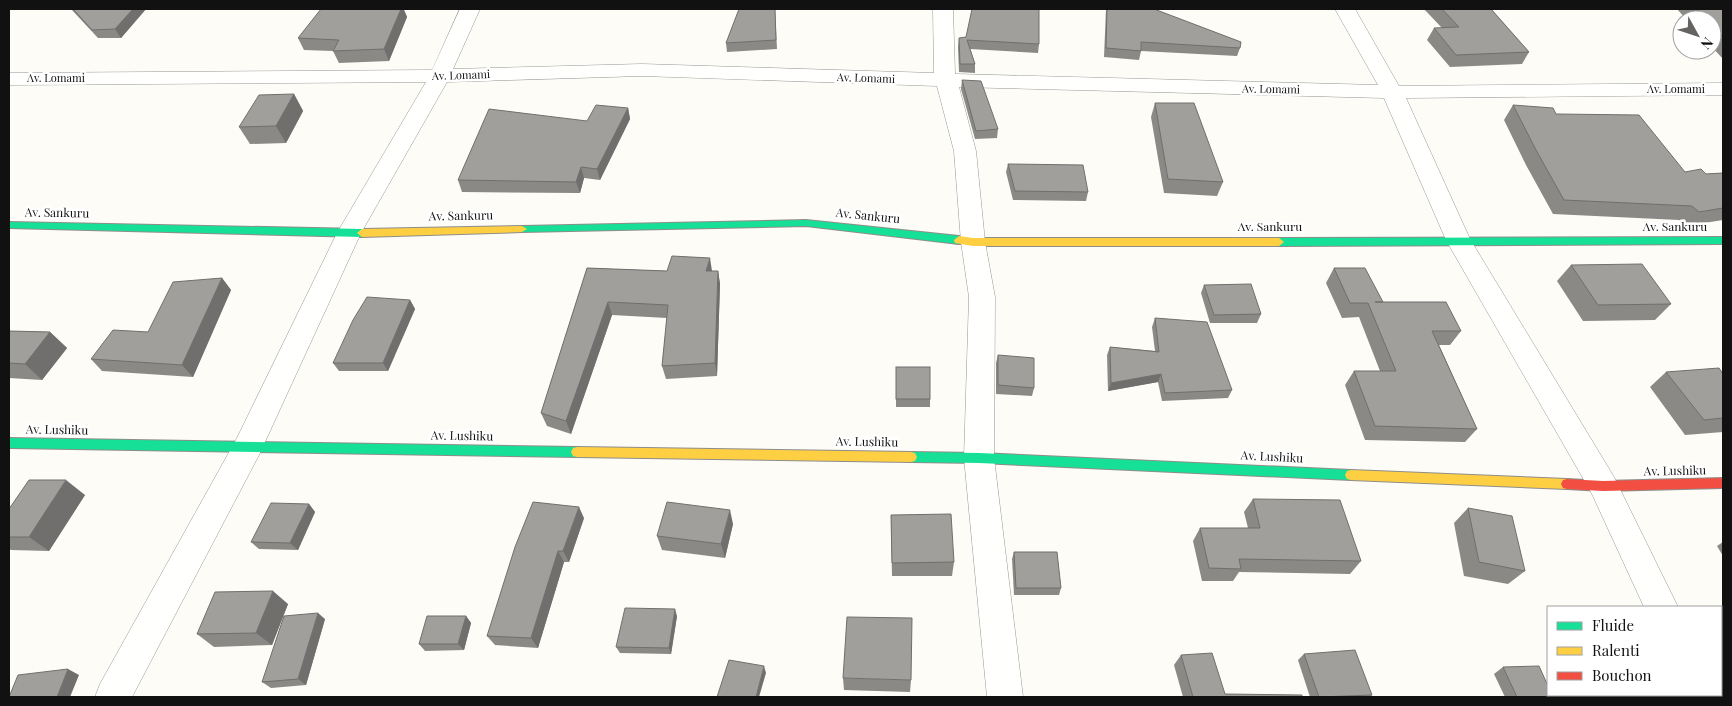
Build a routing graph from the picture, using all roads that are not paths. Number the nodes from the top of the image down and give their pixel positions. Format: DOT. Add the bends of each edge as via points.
graph roads {
  1 [pos="470,9"];
  2 [pos="943,9"];
  3 [pos="1345,9"];
  4 [pos="440,76"];
  5 [pos="9,79"];
  6 [pos="945,80"];
  7 [pos="1723,89"];
  8 [pos="1392,92"];
  9 [pos="9,225"];
  10 [pos="349,232"];
  11 [pos="1458,240"];
  12 [pos="1723,241"];
  13 [pos="973,242"];
  14 [pos="9,443"];
  15 [pos="248,446"];
  16 [pos="978,458"];
  17 [pos="1723,483"];
  18 [pos="1603,486"];
  19 [pos="1661,606"];
  20 [pos="113,697"];
  21 [pos="1005,697"];
  1 -- 4 [label="street"];
  2 -- 6 [label="street"];
  3 -- 8 [label="street"];
  4 -- 5 [label="street, Av. Lomami"];
  4 -- 6 [label="street, Av. Lomami" via="642,70"];
  4 -- 10 [label="street"];
  6 -- 8 [label="street, Av. Lomami"];
  6 -- 13 [label="street" via="965,151"];
  7 -- 8 [label="street, Av. Lomami"];
  8 -- 11 [label="street"];
  9 -- 10 [label="street, Av. Sankuru"];
  10 -- 13 [label="street, Av. Sankuru" via="806,223"];
  10 -- 15 [label="street"];
  11 -- 12 [label="street, Av. Sankuru"];
  11 -- 13 [label="street, Av. Sankuru"];
  11 -- 18 [label="street"];
  13 -- 16 [label="street" via="982,298"];
  14 -- 15 [label="street, Av. Lushiku"];
  15 -- 16 [label="street, Av. Lushiku"];
  15 -- 20 [label="street"];
  16 -- 18 [label="street, Av. Lushiku"];
  16 -- 21 [label="street"];
  17 -- 18 [label="street, Av. Lushiku"];
  18 -- 19 [label="street"];
}
